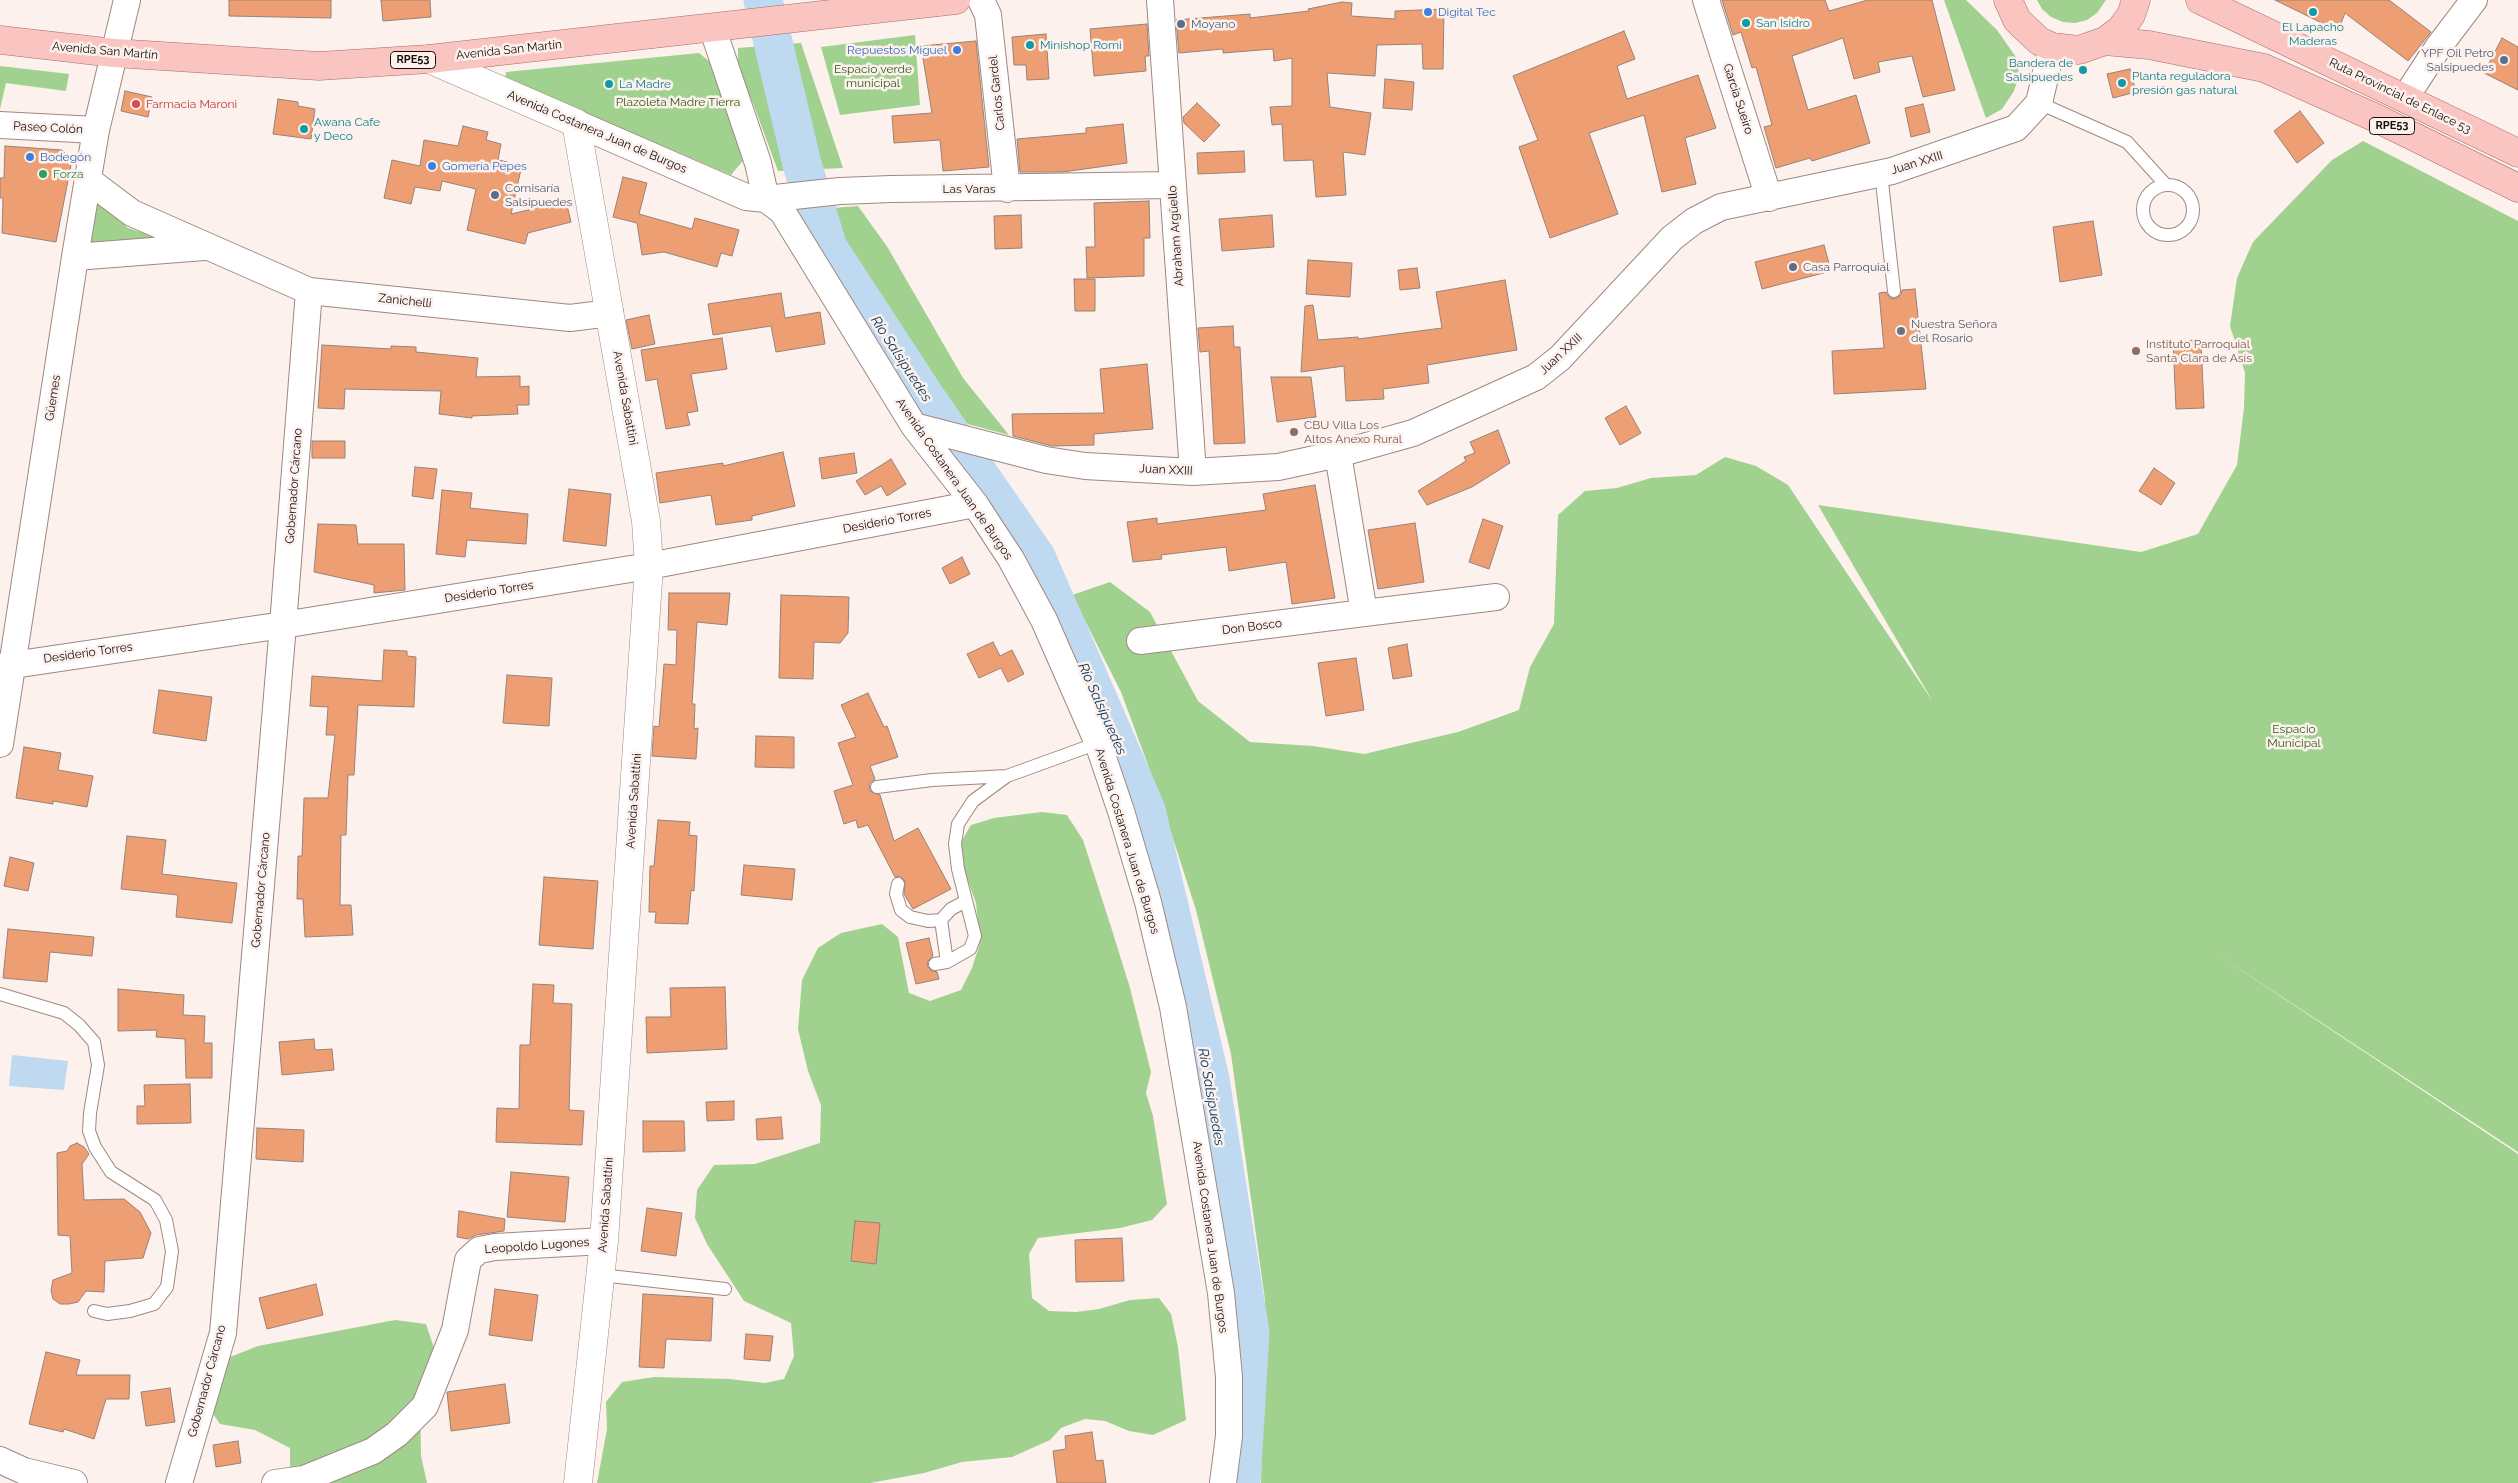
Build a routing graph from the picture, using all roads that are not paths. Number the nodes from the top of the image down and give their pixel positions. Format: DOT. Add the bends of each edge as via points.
graph roads {
  1 [pos="126,0"];
  2 [pos="956,0"];
  3 [pos="981,0"];
  4 [pos="1160,0"];
  5 [pos="1706,0"];
  6 [pos="2136,0"];
  7 [pos="2200,0"];
  8 [pos="2474,0"];
  9 [pos="2007,2"];
  10 [pos="712,27"];
  11 [pos="0,40"];
  12 [pos="2105,41"];
  13 [pos="2052,47"];
  14 [pos="114,53"];
  15 [pos="429,59"];
  16 [pos="2398,95"];
  17 [pos="2039,104"];
  18 [pos="2376,118"];
  19 [pos="576,123"];
  20 [pos="0,126"];
  21 [pos="96,130"];
  22 [pos="2518,153"];
  23 [pos="1881,173"];
  24 [pos="88,180"];
  25 [pos="1172,185"];
  26 [pos="2166,185"];
  27 [pos="1007,188"];
  28 [pos="2518,188"];
  29 [pos="1769,198"];
  30 [pos="766,199"];
  31 [pos="207,247"];
  32 [pos="75,256"];
  33 [pos="308,291"];
  34 [pos="1894,291"];
  35 [pos="610,313"];
  36 [pos="922,428"];
  37 [pos="1338,454"];
  38 [pos="1193,472"];
  39 [pos="975,504"];
  40 [pos="649,566"];
  41 [pos="1496,598"];
  42 [pos="1364,613"];
  43 [pos="283,625"];
  44 [pos="1140,641"];
  45 [pos="6,666"];
  46 [pos="1098,743"];
  47 [pos="0,744"];
  48 [pos="1007,776"];
  49 [pos="877,787"];
  50 [pos="898,884"];
  51 [pos="966,901"];
  52 [pos="941,920"];
  53 [pos="0,994"];
  54 [pos="604,1242"];
  55 [pos="601,1274"];
  56 [pos="725,1289"];
  57 [pos="94,1311"];
  58 [pos="0,1460"];
  59 [pos="74,1483"];
  60 [pos="179,1483"];
  61 [pos="276,1483"];
  62 [pos="578,1483"];
  63 [pos="1223,1483"];
  1 -- 14 [label="street, Güemes"];
  2 -- 10 [label="main road, Avenida San Martín / RPE53"];
  3 -- 27 [label="street, Carlos Gardel" via="988,15"];
  4 -- 25 [label="street, Abraham Argüello"];
  5 -- 29 [label="street, García Sueiro"];
  6 -- 12 [label="main road, RPE53" via="2131,15 2120,30"];
  7 -- 16 [label="main road, Ruta Provincial de Enlace 53 / RPE53"];
  8 -- 16 [label="street"];
  9 -- 13 [label="main road, RPE53" via="2026,32"];
  10 -- 15 [label="main road, Avenida San Martín / RPE53"];
  10 -- 30 [label="street" via="758,163"];
  11 -- 14 [label="main road, Avenida San Martín / RPE53"];
  12 -- 13 [label="main road, RPE53" via="2079,50"];
  12 -- 18 [label="main road, RPE53" via="2149,45 2264,68"];
  13 -- 17 [label="street"];
  14 -- 15 [label="main road, Avenida San Martín / RPE53" via="319,66"];
  14 -- 21 [label="street, Güemes"];
  15 -- 19 [label="street, Avenida Costanera Juan de Burgos"];
  16 -- 18 [label="street"];
  16 -- 22 [label="main road, Ruta Provincial de Enlace 53 / RPE53"];
  17 -- 23 [label="street, Juan XXIII" via="2016,128"];
  17 -- 26 [label="lane" via="2127,142"];
  18 -- 28 [label="main road, RPE53"];
  19 -- 30 [label="street, Avenida Costanera Juan de Burgos" via="746,197"];
  19 -- 35 [label="street, Avenida Sabattini"];
  20 -- 21 [label="street, Paseo Colón"];
  21 -- 24 [label="street, Güemes"];
  23 -- 29 [label="street, Juan XXIII"];
  23 -- 34 [label="lane"];
  24 -- 31 [label="street, Zanichelli" via="132,213"];
  24 -- 32 [label="street, Güemes"];
  25 -- 27 [label="street, Las Varas"];
  25 -- 38 [label="street, Abraham Argüello"];
  27 -- 30 [label="street, Las Varas" via="840,191"];
  29 -- 37 [label="street, Juan XXIII" via="1721,207 1694,221 1560,358 1536,377 1429,426"];
  30 -- 36 [label="street, Avenida Costanera Juan de Burgos" via="782,212"];
  31 -- 32 [label="street, Zanichelli"];
  31 -- 33 [label="street, Zanichelli"];
  32 -- 45 [label="street, Güemes"];
  33 -- 35 [label="street, Zanichelli" via="570,318"];
  33 -- 43 [label="street, Gobernador Cárcano"];
  35 -- 40 [label="street, Avenida Sabattini" via="646,521"];
  36 -- 38 [label="street, Juan XXIII" via="1011,452 1085,466"];
  36 -- 39 [label="street, Avenida Costanera Juan de Burgos"];
  37 -- 38 [label="street, Juan XXIII" via="1278,466"];
  37 -- 42 [label="street"];
  39 -- 40 [label="street, Desiderio Torres"];
  39 -- 46 [label="street, Avenida Costanera Juan de Burgos" via="1011,559 1044,620"];
  40 -- 43 [label="street, Desiderio Torres"];
  40 -- 54 [label="street, Avenida Sabattini"];
  41 -- 42 [label="street, Don Bosco"];
  42 -- 44 [label="street, Don Bosco"];
  43 -- 45 [label="street, Desiderio Torres"];
  43 -- 60 [label="street, Gobernador Cárcano" via="223,1333"];
  45 -- 47 [label="street, Güemes"];
  46 -- 48 [label="lane"];
  46 -- 63 [label="street, Avenida Costanera Juan de Burgos" via="1148,902 1173,1007 1193,1116 1221,1293 1229,1377 1229,1436"];
  48 -- 49 [label="lane"];
  48 -- 51 [label="lane" via="973,801 958,824 955,844"];
  50 -- 52 [label="lane" via="896,894 900,910 910,917"];
  51 -- 52 [label="lane" via="951,909"];
  51 -- 52 [label="lane" via="975,936 970,949 941,962"];
  53 -- 57 [label="lane" via="64,1013 94,1042 98,1066 89,1131 95,1147 111,1172 155,1200 166,1220 172,1251 167,1287 154,1304 130,1312 107,1314"];
  54 -- 55 [label="street, Avenida Sabattini"];
  54 -- 61 [label="street, Leopoldo Lugones" via="479,1250 468,1260 456,1330 425,1406 398,1434 373,1452 304,1479"];
  55 -- 56 [label="lane"];
  55 -- 62 [label="street, Avenida Sabattini"];
  58 -- 59 [label="street" via="24,1471"];
}
